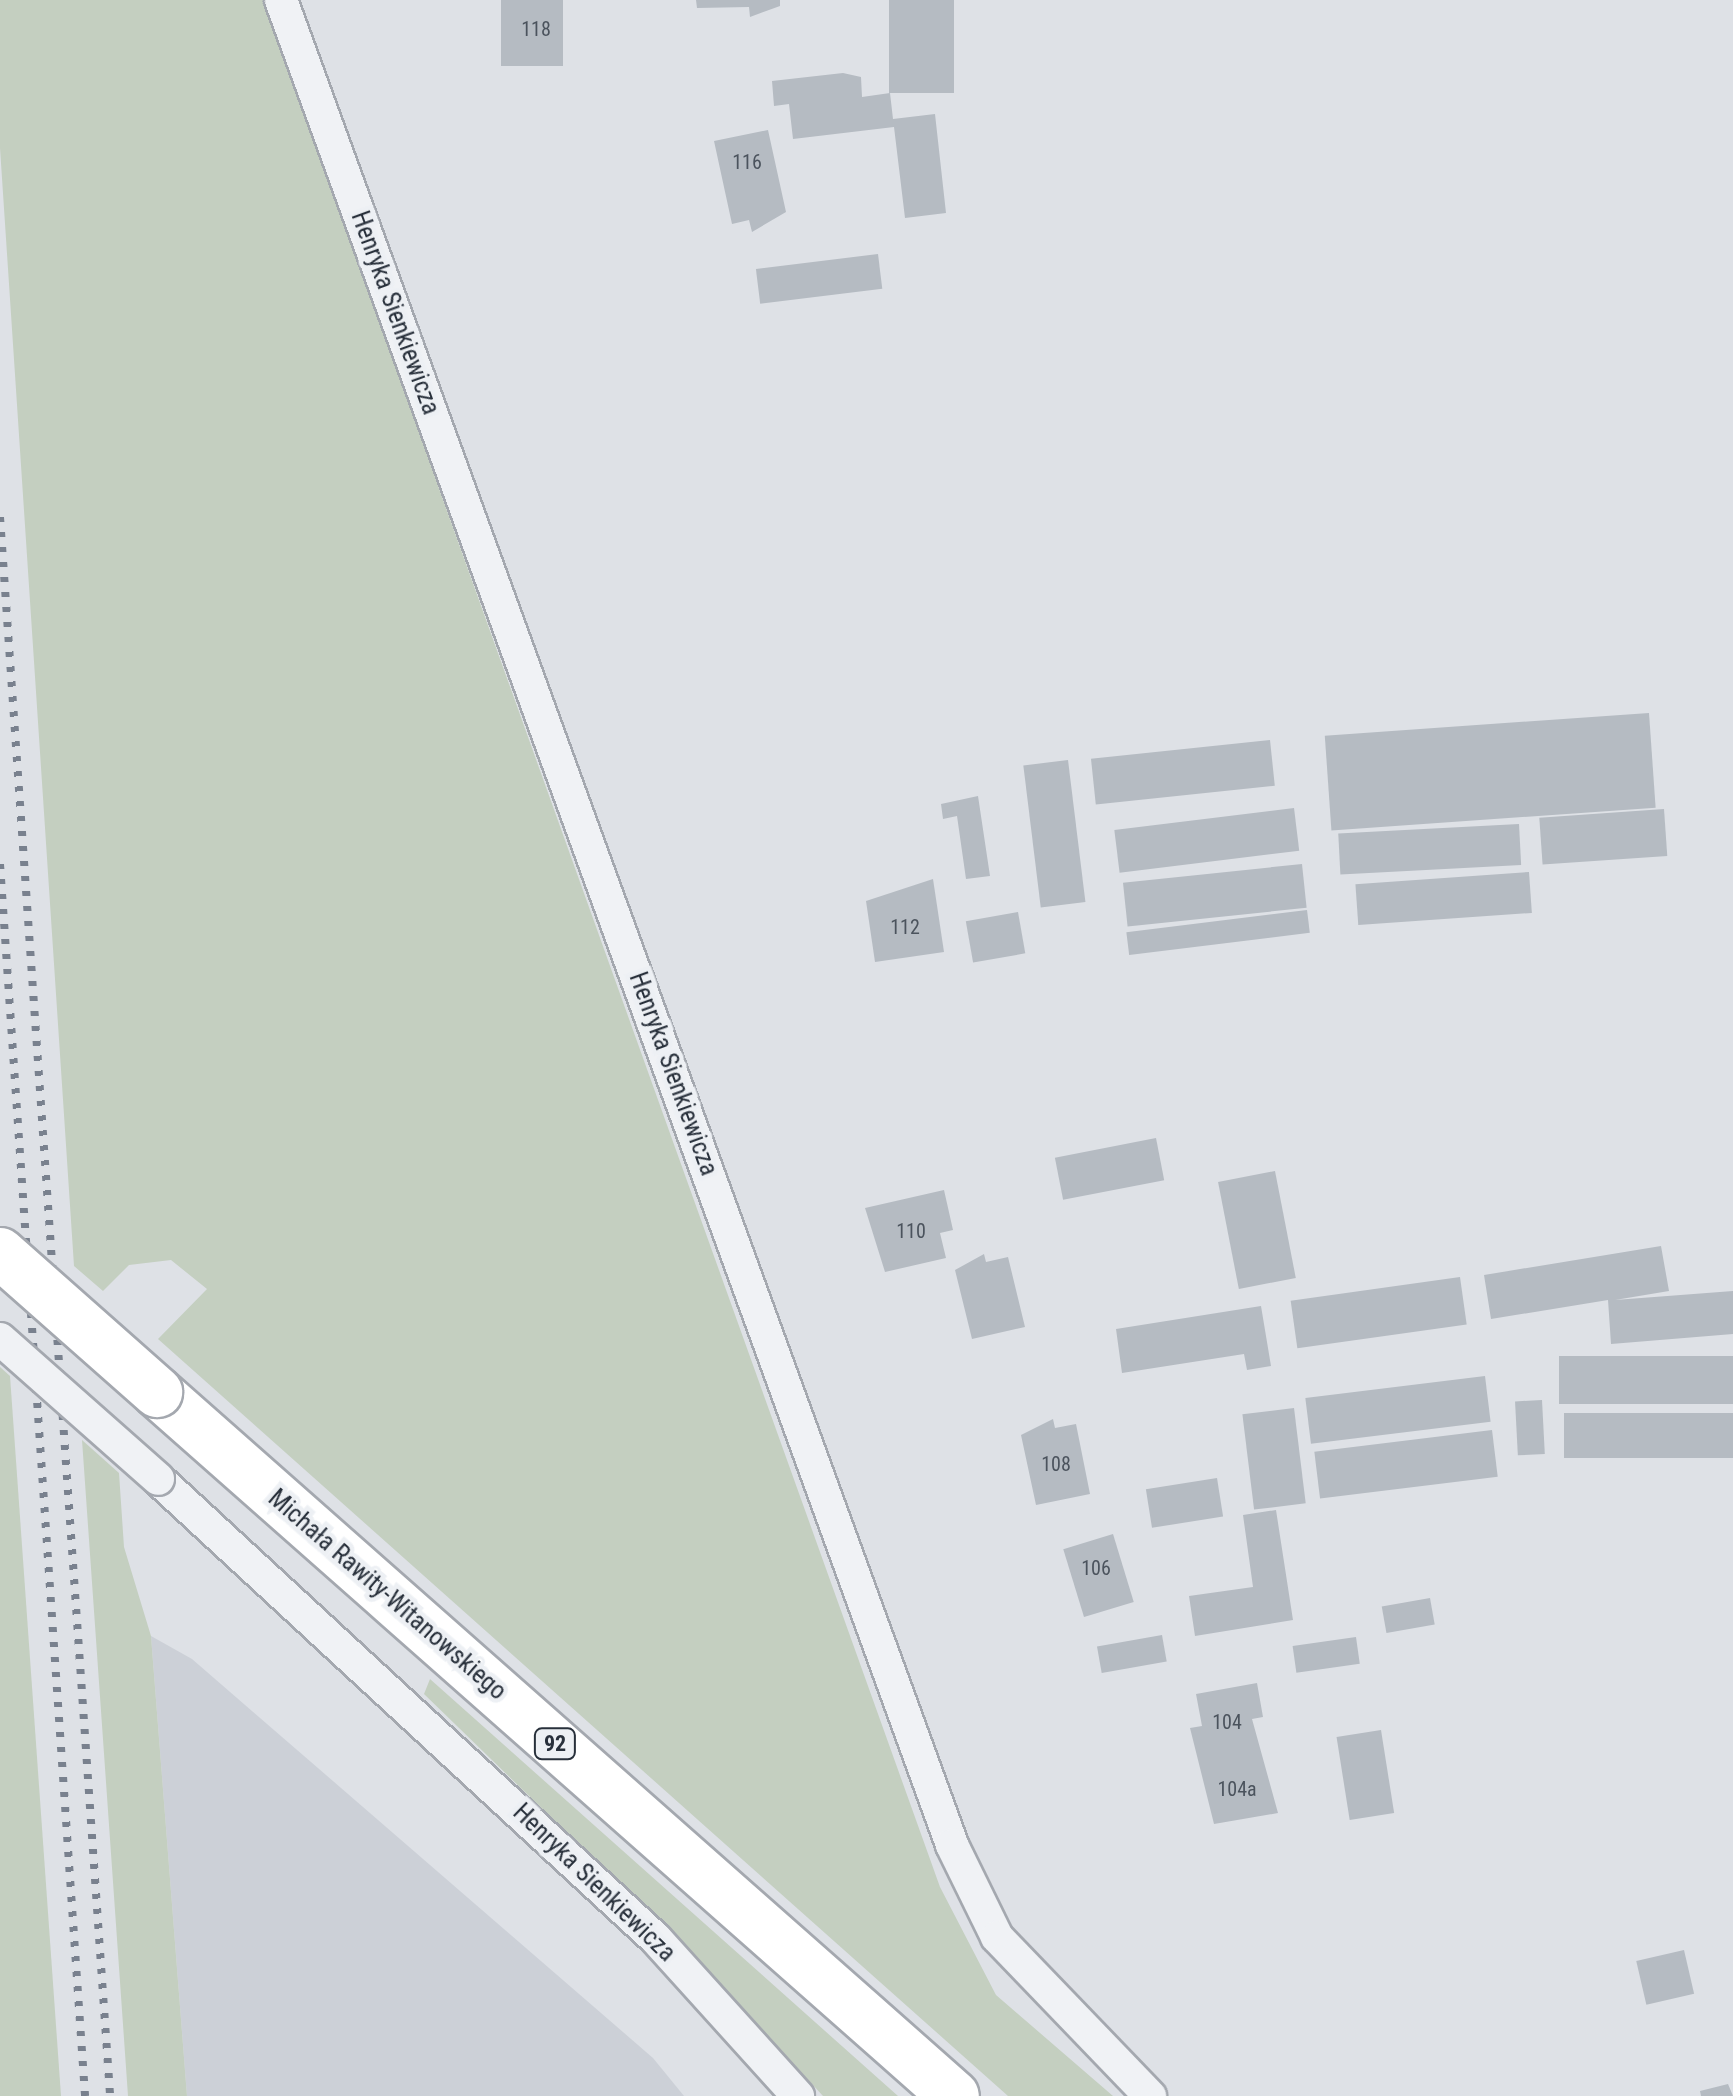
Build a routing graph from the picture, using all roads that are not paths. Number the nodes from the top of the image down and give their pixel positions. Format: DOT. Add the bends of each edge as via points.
graph roads {
  1 [pos="281,0"];
  2 [pos="0,1253"];
  3 [pos="0,1339"];
  4 [pos="798,2096"];
  5 [pos="954,2096"];
  6 [pos="1150,2096"];
  1 -- 6 [label="street, Henryka Sienkiewicza" via="952,1845 996,1938"];
  2 -- 5 [label="main road, Michała Rawity-Witanowskiego / 92, bridge"];
  3 -- 4 [label="street, Henryka Sienkiewicza, bridge" via="656,1939"];
}
